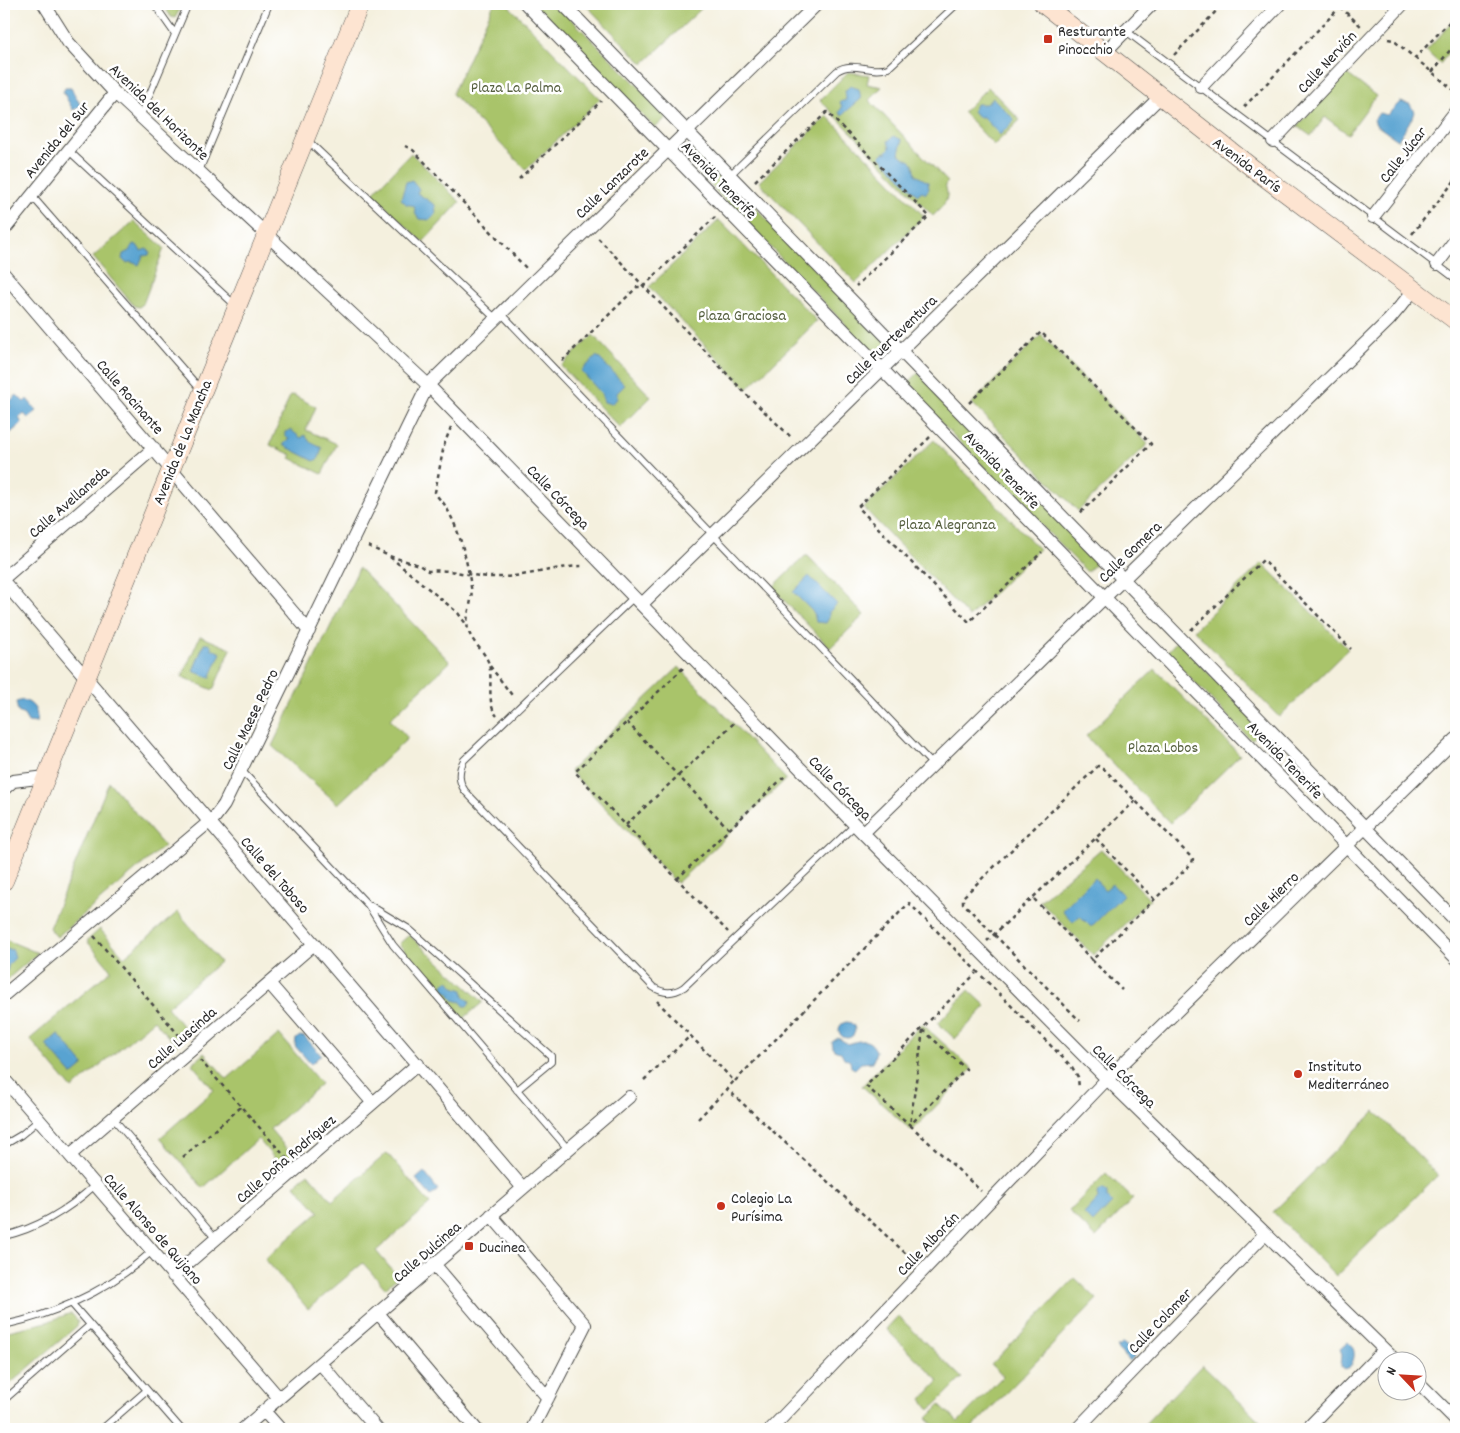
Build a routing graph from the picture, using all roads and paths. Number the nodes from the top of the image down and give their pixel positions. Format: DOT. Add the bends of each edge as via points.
graph roads {
  1 [pos="44,4"];
  2 [pos="154,4"];
  3 [pos="188,4"];
  4 [pos="269,4"];
  5 [pos="360,4"];
  6 [pos="526,4"];
  7 [pos="563,4"];
  8 [pos="818,4"];
  9 [pos="957,4"];
  10 [pos="1042,4"];
  11 [pos="1152,4"];
  12 [pos="1223,4"];
  13 [pos="1280,4"];
  14 [pos="1337,4"];
  15 [pos="1403,4"];
  16 [pos="1340,7"];
  17 [pos="1456,15"];
  18 [pos="1126,31"];
  19 [pos="176,34"];
  20 [pos="1372,37"];
  21 [pos="1456,43"];
  22 [pos="1104,53"];
  23 [pos="1415,58"];
  24 [pos="1167,62"];
  25 [pos="1432,72"];
  26 [pos="1201,88"];
  27 [pos="1456,92"];
  28 [pos="115,93"];
  29 [pos="1160,97"];
  30 [pos="604,98"];
  31 [pos="1456,111"];
  32 [pos="1237,114"];
  33 [pos="140,117"];
  34 [pos="687,131"];
  35 [pos="304,138"];
  36 [pos="1273,141"];
  37 [pos="405,146"];
  38 [pos="668,149"];
  39 [pos="68,150"];
  40 [pos="199,171"];
  41 [pos="730,175"];
  42 [pos="1456,179"];
  43 [pos="519,180"];
  44 [pos="755,181"];
  45 [pos="31,196"];
  46 [pos="725,208"];
  47 [pos="1373,217"];
  48 [pos="588,228"];
  49 [pos="4,230"];
  50 [pos="265,234"];
  51 [pos="1456,239"];
  52 [pos="1406,241"];
  53 [pos="1437,264"];
  54 [pos="4,274"];
  55 [pos="536,278"];
  56 [pos="1456,279"];
  57 [pos="856,286"];
  58 [pos="643,287"];
  59 [pos="1414,290"];
  60 [pos="236,306"];
  61 [pos="498,316"];
  62 [pos="1456,321"];
  63 [pos="901,351"];
  64 [pos="554,369"];
  65 [pos="882,369"];
  66 [pos="428,385"];
  67 [pos="202,391"];
  68 [pos="969,402"];
  69 [pos="451,426"];
  70 [pos="932,436"];
  71 [pos="801,447"];
  72 [pos="154,448"];
  73 [pos="171,467"];
  74 [pos="1078,515"];
  75 [pos="712,535"];
  76 [pos="368,546"];
  77 [pos="1043,551"];
  78 [pos="388,556"];
  79 [pos="585,566"];
  80 [pos="469,575"];
  81 [pos="1124,579"];
  82 [pos="4,580"];
  83 [pos="1105,598"];
  84 [pos="639,600"];
  85 [pos="467,625"];
  86 [pos="1191,630"];
  87 [pos="309,631"];
  88 [pos="1351,649"];
  89 [pos="677,661"];
  90 [pos="489,665"];
  91 [pos="683,668"];
  92 [pos="690,675"];
  93 [pos="86,677"];
  94 [pos="516,700"];
  95 [pos="728,715"];
  96 [pos="498,718"];
  97 [pos="627,722"];
  98 [pos="735,722"];
  99 [pos="741,728"];
  100 [pos="1456,739"];
  101 [pos="933,764"];
  102 [pos="780,768"];
  103 [pos="242,771"];
  104 [pos="786,775"];
  105 [pos="678,776"];
  106 [pos="46,777"];
  107 [pos="792,781"];
  108 [pos="4,789"];
  109 [pos="1136,800"];
  110 [pos="209,821"];
  111 [pos="626,825"];
  112 [pos="1366,828"];
  113 [pos="729,829"];
  114 [pos="859,829"];
  115 [pos="1096,839"];
  116 [pos="1347,846"];
  117 [pos="677,879"];
  118 [pos="4,881"];
  119 [pos="1034,899"];
  120 [pos="1154,899"];
  121 [pos="368,905"];
  122 [pos="1456,920"];
  123 [pos="736,927"];
  124 [pos="94,935"];
  125 [pos="995,935"];
  126 [pos="987,942"];
  127 [pos="314,944"];
  128 [pos="1456,958"];
  129 [pos="1092,960"];
  130 [pos="976,973"];
  131 [pos="269,983"];
  132 [pos="1122,990"];
  133 [pos="4,996"];
  134 [pos="656,1000"];
  135 [pos="1080,1021"];
  136 [pos="923,1030"];
  137 [pos="690,1036"];
  138 [pos="183,1040"];
  139 [pos="192,1050"];
  140 [pos="418,1064"];
  141 [pos="4,1079"];
  142 [pos="1107,1079"];
  143 [pos="644,1080"];
  144 [pos="734,1081"];
  145 [pos="517,1090"];
  146 [pos="727,1090"];
  147 [pos="1077,1095"];
  148 [pos="629,1097"];
  149 [pos="373,1103"];
  150 [pos="241,1107"];
  151 [pos="113,1118"];
  152 [pos="39,1120"];
  153 [pos="698,1120"];
  154 [pos="910,1125"];
  155 [pos="4,1145"];
  156 [pos="568,1149"];
  157 [pos="70,1155"];
  158 [pos="183,1158"];
  159 [pos="296,1170"];
  160 [pos="96,1185"];
  161 [pos="524,1188"];
  162 [pos="984,1193"];
  163 [pos="492,1215"];
  164 [pos="1265,1234"];
  165 [pos="4,1236"];
  166 [pos="216,1239"];
  167 [pos="152,1251"];
  168 [pos="916,1263"];
  169 [pos="434,1264"];
  170 [pos="173,1276"];
  171 [pos="72,1304"];
  172 [pos="378,1313"];
  173 [pos="4,1325"];
  174 [pos="90,1326"];
  175 [pos="1384,1350"];
  176 [pos="1378,1356"];
  177 [pos="320,1363"];
  178 [pos="147,1390"];
  179 [pos="1428,1392"];
  180 [pos="279,1398"];
  181 [pos="548,1398"];
  182 [pos="4,1400"];
  183 [pos="264,1411"];
  184 [pos="1456,1420"];
  185 [pos="102,1429"];
  186 [pos="181,1429"];
  187 [pos="243,1429"];
  188 [pos="280,1429"];
  189 [pos="377,1429"];
  190 [pos="476,1429"];
  191 [pos="532,1429"];
  192 [pos="771,1429"];
  193 [pos="1077,1429"];
  194 [pos="1307,1429"];
  1 -- 28 [label="street, Avenida del Horizonte" via="68,42"];
  2 -- 19 [label="lane"];
  3 -- 19 [label="lane"];
  4 -- 40 [label="lane"];
  5 -- 35 [label="main road, Avenida de La Mancha"];
  6 -- 38 [label="street, Avenida Tenerife"];
  7 -- 34 [label="street, Avenida Tenerife"];
  8 -- 34 [label="street, Calle Lanzarote"];
  9 -- 41 [label="lane" via="888,68 846,67 837,72"];
  10 -- 22 [label="main road, Avenida París"];
  11 -- 18 [label="street"];
  12 -- 24 [label="path"];
  13 -- 26 [label="street"];
  14 -- 16 [label="path"];
  15 -- 20 [label="street, Calle Nervión"];
  16 -- 20 [label="path"];
  16 -- 32 [label="path"];
  17 -- 23 [label="path"];
  18 -- 22 [label="street"];
  18 -- 24 [label="lane"];
  19 -- 33 [label="lane"];
  20 -- 23 [label="path" via="1393,40"];
  20 -- 36 [label="street, Calle Nervión"];
  21 -- 25 [label="path"];
  22 -- 29 [label="main road, Avenida París"];
  23 -- 25 [label="path"];
  24 -- 26 [label="lane"];
  25 -- 27 [label="path"];
  26 -- 32 [label="lane"];
  28 -- 33 [label="street, Avenida del Horizonte"];
  28 -- 39 [label="street, Avenida del Sur"];
  29 -- 59 [label="main road, Avenida París"];
  29 -- 63 [label="street, Calle Fuerteventura"];
  30 -- 43 [label="path"];
  31 -- 47 [label="street, Calle Júcar"];
  32 -- 36 [label="lane"];
  33 -- 40 [label="street, Avenida del Horizonte"];
  34 -- 38 [label="street, Calle Lanzarote"];
  34 -- 41 [label="street, Avenida Tenerife"];
  35 -- 50 [label="main road, Avenida de La Mancha"];
  35 -- 61 [label="lane"];
  36 -- 47 [label="lane"];
  37 -- 55 [label="path" via="413,150"];
  38 -- 46 [label="street, Avenida Tenerife"];
  38 -- 48 [label="street, Calle Lanzarote"];
  39 -- 45 [label="street, Avenida del Sur"];
  39 -- 60 [label="lane"];
  40 -- 50 [label="street, Avenida del Horizonte"];
  41 -- 63 [label="street, Avenida Tenerife"];
  42 -- 52 [label="path"];
  44 -- 57 [label="path" via="827,112 929,216"];
  45 -- 49 [label="street, Avenida del Sur"];
  45 -- 67 [label="lane"];
  46 -- 58 [label="path"];
  46 -- 65 [label="street, Avenida Tenerife"];
  47 -- 52 [label="lane"];
  48 -- 55 [label="street, Calle Lanzarote"];
  48 -- 58 [label="path"];
  50 -- 60 [label="main road, Avenida de La Mancha"];
  50 -- 66 [label="street, Calle Córcega"];
  51 -- 53 [label="street"];
  52 -- 53 [label="lane"];
  53 -- 56 [label="lane"];
  54 -- 72 [label="street, Calle Rocinante"];
  55 -- 61 [label="street, Calle Lanzarote"];
  58 -- 64 [label="path" via="636,287"];
  58 -- 71 [label="path"];
  59 -- 62 [label="main road, Avenida París"];
  59 -- 81 [label="street, Calle Gomera" via="1389,320"];
  60 -- 67 [label="main road, Avenida de La Mancha"];
  61 -- 64 [label="lane"];
  61 -- 66 [label="street, Calle Lanzarote"];
  63 -- 65 [label="street, Calle Fuerteventura"];
  63 -- 81 [label="street, Avenida Tenerife"];
  64 -- 75 [label="lane"];
  65 -- 71 [label="street, Calle Fuerteventura"];
  65 -- 83 [label="street, Avenida Tenerife"];
  66 -- 84 [label="street, Calle Córcega"];
  66 -- 87 [label="street, Calle Maese Pedro"];
  67 -- 73 [label="main road, Avenida de La Mancha"];
  68 -- 74 [label="path" via="1041,332 1151,444"];
  69 -- 80 [label="path" via="435,492 446,506 458,532"];
  70 -- 77 [label="path" via="858,507 969,622"];
  71 -- 75 [label="street, Calle Fuerteventura"];
  72 -- 73 [label="street, Calle Rocinante"];
  72 -- 82 [label="street, Calle Avellaneda"];
  73 -- 87 [label="street, Calle Rocinante"];
  73 -- 93 [label="main road, Avenida de La Mancha"];
  75 -- 84 [label="street, Calle Fuerteventura"];
  75 -- 101 [label="lane"];
  76 -- 78 [label="path"];
  78 -- 80 [label="path" via="415,563 428,571 445,570"];
  78 -- 85 [label="path" via="458,613"];
  79 -- 80 [label="path" via="562,566 494,578"];
  80 -- 85 [label="path" via="472,601"];
  81 -- 83 [label="street, Calle Gomera"];
  81 -- 112 [label="street, Avenida Tenerife"];
  82 -- 93 [label="street, Calle del Toboso"];
  83 -- 101 [label="street, Calle Gomera"];
  83 -- 116 [label="street, Avenida Tenerife"];
  84 -- 114 [label="street, Calle Córcega"];
  84 -- 114 [label="lane" via="464,760 459,779 471,798 653,987 666,993 684,987"];
  85 -- 90 [label="path" via="469,634"];
  86 -- 88 [label="path" via="1263,560"];
  87 -- 103 [label="street, Calle Maese Pedro"];
  89 -- 91 [label="path"];
  90 -- 94 [label="path"];
  90 -- 96 [label="path" via="492,709"];
  91 -- 92 [label="path"];
  91 -- 97 [label="path"];
  93 -- 106 [label="main road, Avenida de La Mancha"];
  93 -- 110 [label="street, Calle del Toboso"];
  95 -- 98 [label="path"];
  97 -- 105 [label="path"];
  97 -- 111 [label="path" via="575,772"];
  98 -- 99 [label="path"];
  98 -- 105 [label="path"];
  100 -- 112 [label="street, Calle Hierro"];
  101 -- 114 [label="street, Calle Gomera"];
  102 -- 104 [label="path"];
  103 -- 110 [label="street, Calle Maese Pedro" via="224,805"];
  103 -- 121 [label="lane"];
  104 -- 107 [label="path"];
  104 -- 113 [label="path"];
  105 -- 111 [label="path"];
  105 -- 113 [label="path"];
  106 -- 108 [label="street" via="13,781"];
  106 -- 118 [label="main road, Avenida de La Mancha"];
  109 -- 115 [label="path"];
  109 -- 120 [label="path" via="1193,859"];
  109 -- 125 [label="path" via="1102,767 1096,767 963,897 963,903"];
  110 -- 127 [label="street, Calle del Toboso"];
  110 -- 133 [label="street, Calle Maese Pedro"];
  111 -- 117 [label="path"];
  112 -- 116 [label="street, Calle Hierro"];
  112 -- 122 [label="street, Avenida Tenerife"];
  113 -- 117 [label="path"];
  114 -- 142 [label="street, Calle Córcega"];
  115 -- 119 [label="path"];
  115 -- 120 [label="path"];
  116 -- 128 [label="street, Avenida Tenerife"];
  116 -- 142 [label="street, Calle Hierro"];
  117 -- 123 [label="path" via="729,934"];
  119 -- 125 [label="path"];
  119 -- 129 [label="path"];
  120 -- 129 [label="path"];
  121 -- 145 [label="lane" via="393,945"];
  121 -- 145 [label="lane" via="409,929 551,1056 551,1062"];
  124 -- 138 [label="path"];
  125 -- 126 [label="path"];
  125 -- 135 [label="path"];
  127 -- 131 [label="street, Calle Luscinda"];
  127 -- 140 [label="street, Calle del Toboso"];
  129 -- 132 [label="path"];
  130 -- 136 [label="path"];
  130 -- 144 [label="path" via="909,903"];
  130 -- 147 [label="path" via="1072,1067 1079,1082"];
  131 -- 139 [label="street, Calle Luscinda"];
  131 -- 149 [label="street"];
  134 -- 137 [label="path"];
  136 -- 154 [label="path"];
  136 -- 154 [label="path" via="966,1069"];
  136 -- 154 [label="path" via="866,1086"];
  137 -- 143 [label="path"];
  137 -- 144 [label="path"];
  139 -- 150 [label="path"];
  139 -- 151 [label="street, Calle Luscinda"];
  140 -- 149 [label="street, Calle Doña Rodríguez"];
  140 -- 161 [label="street, Calle del Toboso"];
  141 -- 152 [label="street, Calle Alonso de Quijano"];
  142 -- 164 [label="street, Calle Córcega"];
  142 -- 192 [label="street, Calle Alborán"];
  144 -- 146 [label="path"];
  145 -- 156 [label="lane"];
  146 -- 153 [label="path"];
  146 -- 168 [label="path"];
  148 -- 156 [label="street, Calle Dulcinea"];
  149 -- 159 [label="street, Calle Doña Rodríguez"];
  150 -- 158 [label="path"];
  150 -- 159 [label="path"];
  151 -- 157 [label="street, Calle Luscinda"];
  151 -- 166 [label="lane"];
  152 -- 155 [label="lane" via="21,1136"];
  152 -- 157 [label="street, Calle Alonso de Quijano"];
  154 -- 162 [label="path"];
  156 -- 161 [label="street, Calle Dulcinea"];
  157 -- 160 [label="street, Calle Alonso de Quijano"];
  159 -- 166 [label="street, Calle Doña Rodríguez"];
  160 -- 165 [label="lane" via="56,1215"];
  160 -- 167 [label="street, Calle Alonso de Quijano"];
  161 -- 163 [label="street, Calle Dulcinea"];
  163 -- 169 [label="street, Calle Dulcinea"];
  163 -- 181 [label="street" via="585,1325"];
  164 -- 175 [label="street, Calle Córcega"];
  164 -- 193 [label="street, Calle Colomer"];
  166 -- 170 [label="street, Calle Doña Rodríguez"];
  167 -- 170 [label="street, Calle Alonso de Quijano"];
  167 -- 171 [label="lane" via="119,1278"];
  169 -- 172 [label="street, Calle Dulcinea"];
  169 -- 181 [label="street"];
  170 -- 180 [label="street, Calle Alonso de Quijano"];
  171 -- 173 [label="lane"];
  171 -- 174 [label="lane"];
  172 -- 177 [label="street, Calle Dulcinea"];
  172 -- 190 [label="street"];
  174 -- 178 [label="lane"];
  174 -- 182 [label="lane"];
  176 -- 194 [label="street"];
  177 -- 180 [label="street, Calle Dulcinea"];
  177 -- 189 [label="street"];
  178 -- 185 [label="lane"];
  178 -- 186 [label="lane"];
  179 -- 184 [label="street"];
  180 -- 183 [label="street, Calle Dulcinea"];
  181 -- 191 [label="street"];
  183 -- 187 [label="street, Calle Dulcinea"];
  183 -- 188 [label="street"];
}
